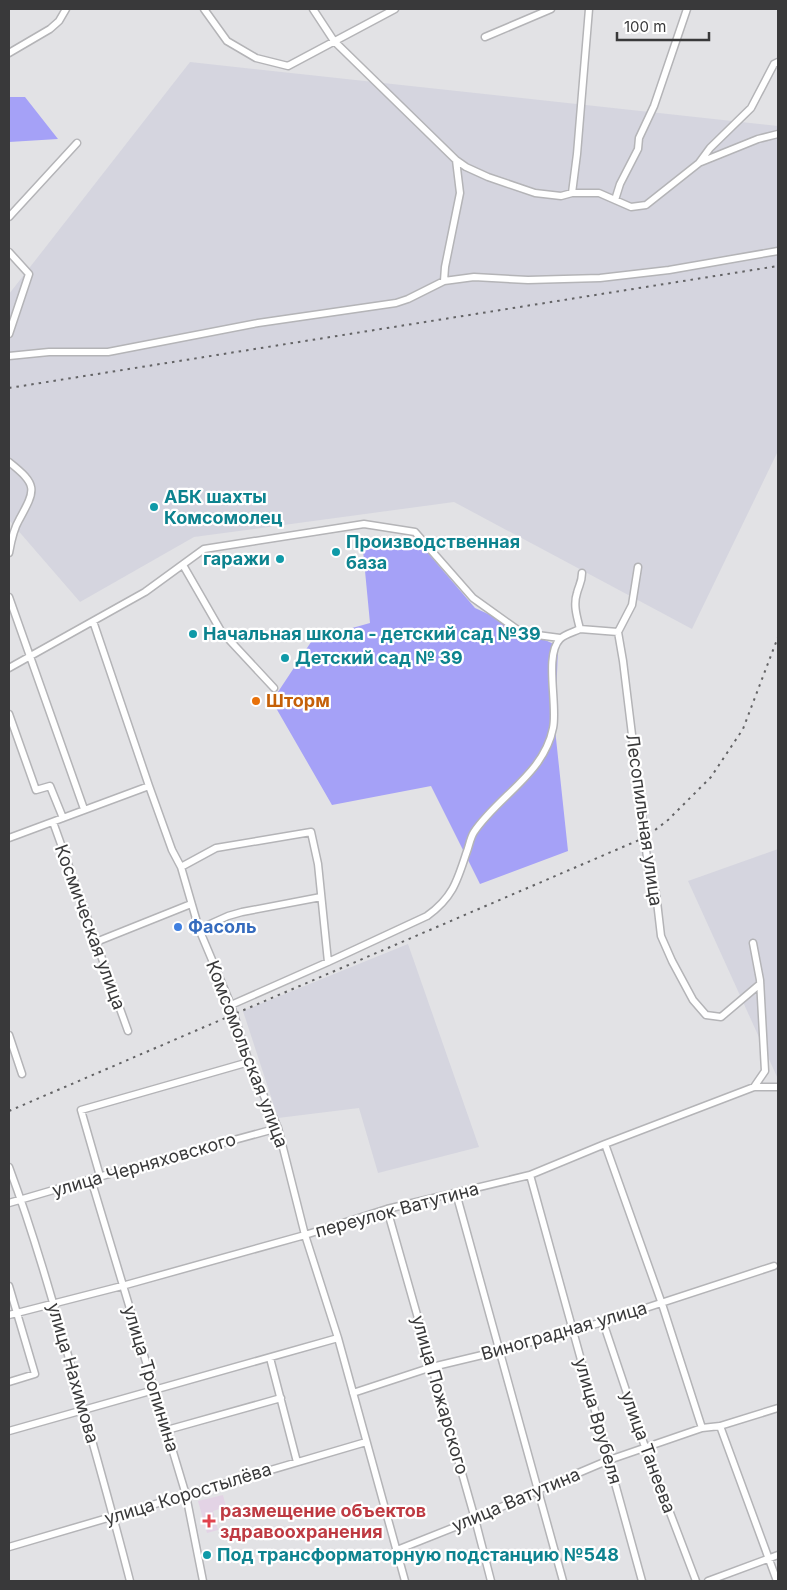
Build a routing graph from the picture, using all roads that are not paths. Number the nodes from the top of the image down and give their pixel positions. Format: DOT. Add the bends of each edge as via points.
graph roads {
  1 [pos="66,9"];
  2 [pos="204,9"];
  3 [pos="313,9"];
  4 [pos="395,9"];
  5 [pos="551,9"];
  6 [pos="589,9"];
  7 [pos="687,9"];
  8 [pos="485,37"];
  9 [pos="334,41"];
  10 [pos="9,53"];
  11 [pos="778,62"];
  12 [pos="778,134"];
  13 [pos="76,142"];
  14 [pos="456,160"];
  15 [pos="699,163"];
  16 [pos="572,193"];
  17 [pos="615,200"];
  18 [pos="9,217"];
  19 [pos="778,251"];
  20 [pos="9,252"];
  21 [pos="444,281"];
  22 [pos="9,334"];
  23 [pos="9,356"];
  24 [pos="9,462"];
  25 [pos="9,553"];
  26 [pos="183,565"];
  27 [pos="638,567"];
  28 [pos="582,573"];
  29 [pos="9,597"];
  30 [pos="93,621"];
  31 [pos="580,629"];
  32 [pos="618,632"];
  33 [pos="560,638"];
  34 [pos="30,658"];
  35 [pos="9,668"];
  36 [pos="274,688"];
  37 [pos="9,714"];
  38 [pos="149,786"];
  39 [pos="84,809"];
  40 [pos="63,818"];
  41 [pos="53,822"];
  42 [pos="9,838"];
  43 [pos="181,867"];
  44 [pos="321,897"];
  45 [pos="190,904"];
  46 [pos="199,928"];
  47 [pos="96,942"];
  48 [pos="753,943"];
  49 [pos="328,962"];
  50 [pos="760,984"];
  51 [pos="231,1005"];
  52 [pos="128,1031"];
  53 [pos="9,1035"];
  54 [pos="249,1062"];
  55 [pos="22,1074"];
  56 [pos="778,1087"];
  57 [pos="754,1088"];
  58 [pos="278,1128"];
  59 [pos="605,1144"];
  60 [pos="9,1167"];
  61 [pos="530,1175"];
  62 [pos="100,1176"];
  63 [pos="91,1179"];
  64 [pos="456,1193"];
  65 [pos="21,1199"];
  66 [pos="9,1203"];
  67 [pos="387,1209"];
  68 [pos="305,1235"];
  69 [pos="774,1266"];
  70 [pos="9,1286"];
  71 [pos="122,1286"];
  72 [pos="54,1303"];
  73 [pos="662,1304"];
  74 [pos="17,1313"];
  75 [pos="9,1315"];
  76 [pos="603,1322"];
  77 [pos="572,1330"];
  78 [pos="338,1338"];
  79 [pos="499,1351"];
  80 [pos="270,1358"];
  81 [pos="432,1367"];
  82 [pos="9,1382"];
  83 [pos="155,1390"];
  84 [pos="352,1393"];
  85 [pos="281,1398"];
  86 [pos="778,1408"];
  87 [pos="84,1410"];
  88 [pos="720,1426"];
  89 [pos="702,1428"];
  90 [pos="167,1430"];
  91 [pos="9,1431"];
  92 [pos="366,1442"];
  93 [pos="645,1447"];
  94 [pos="609,1460"];
  95 [pos="297,1462"];
  96 [pos="538,1490"];
  97 [pos="186,1495"];
  98 [pos="114,1516"];
  99 [pos="475,1519"];
  100 [pos="9,1547"];
  101 [pos="397,1550"];
  102 [pos="778,1555"];
  103 [pos="770,1558"];
  104 [pos="130,1581"];
  105 [pos="204,1581"];
  106 [pos="405,1581"];
  107 [pos="491,1581"];
  108 [pos="563,1581"];
  109 [pos="642,1581"];
  110 [pos="696,1581"];
  111 [pos="708,1581"];
  112 [pos="777,1581"];
  1 -- 10 [label="street" via="50,29"];
  2 -- 9 [label="street" via="227,40 256,58 288,66"];
  3 -- 9 [label="street"];
  4 -- 9 [label="street"];
  5 -- 8 [label="street"];
  6 -- 16 [label="street"];
  7 -- 17 [label="street" via="654,106 639,138 638,149"];
  9 -- 14 [label="street"];
  11 -- 15 [label="street" via="751,108"];
  12 -- 15 [label="street"];
  13 -- 18 [label="street"];
  14 -- 16 [label="street" via="488,177 535,193 561,196"];
  14 -- 21 [label="street" via="460,193"];
  15 -- 17 [label="street" via="646,204 631,207"];
  16 -- 17 [label="street" via="599,193"];
  19 -- 21 [label="street" via="600,278 528,280 474,277"];
  20 -- 22 [label="street" via="28,274"];
  21 -- 23 [label="street" via="396,303 258,323 108,352"];
  24 -- 25 [label="street" via="21,471 32,491 14,531"];
  26 -- 30 [label="street" via="145,592"];
  26 -- 33 [label="street" via="204,550 364,524 415,532 473,598 522,633"];
  26 -- 36 [label="street" via="221,631"];
  27 -- 32 [label="street" via="632,606"];
  28 -- 31 [label="street" via="575,608"];
  29 -- 34 [label="street"];
  30 -- 34 [label="street"];
  30 -- 38 [label="street, Комсомольская улица"];
  31 -- 32 [label="street"];
  31 -- 33 [label="street"];
  32 -- 50 [label="street, Лесопильная улица" via="660,936 693,1000 706,1015 722,1017"];
  33 -- 49 [label="street" via="552,657 554,728 544,754 473,834 452,892 427,916"];
  34 -- 35 [label="street"];
  34 -- 39 [label="street"];
  37 -- 40 [label="street, Космическая улица" via="36,790 50,786"];
  38 -- 39 [label="street"];
  38 -- 43 [label="street, Комсомольская улица"];
  39 -- 40 [label="street"];
  40 -- 41 [label="street"];
  41 -- 42 [label="street"];
  41 -- 47 [label="street, Космическая улица"];
  43 -- 44 [label="street" via="216,848 312,832"];
  43 -- 45 [label="street, Комсомольская улица"];
  44 -- 46 [label="street" via="242,912"];
  44 -- 49 [label="street"];
  45 -- 46 [label="street, Комсомольская улица"];
  45 -- 47 [label="street"];
  46 -- 51 [label="street, Комсомольская улица"];
  47 -- 52 [label="street, Космическая улица"];
  48 -- 50 [label="street"];
  49 -- 51 [label="street"];
  50 -- 57 [label="street" via="765,1071"];
  51 -- 54 [label="street, Комсомольская улица"];
  53 -- 55 [label="street"];
  54 -- 58 [label="street, Комсомольская улица"];
  54 -- 62 [label="street" via="81,1110"];
  56 -- 57 [label="street, переулок Ватутина"];
  57 -- 59 [label="street, переулок Ватутина"];
  58 -- 62 [label="street, улица Черняховского"];
  58 -- 68 [label="street, Комсомольская улица"];
  59 -- 61 [label="street, переулок Ватутина"];
  59 -- 73 [label="street"];
  60 -- 65 [label="street, улица Нахимова"];
  61 -- 64 [label="street, переулок Ватутина"];
  61 -- 77 [label="street, улица Врубеля"];
  62 -- 63 [label="street, улица Черняховского"];
  63 -- 65 [label="street, улица Черняховского"];
  63 -- 71 [label="street, улица Тропинина"];
  64 -- 67 [label="street, переулок Ватутина"];
  64 -- 79 [label="street"];
  65 -- 66 [label="street, улица Черняховского"];
  65 -- 72 [label="street, улица Нахимова"];
  67 -- 68 [label="street, переулок Ватутина"];
  67 -- 81 [label="street, улица Пожарского"];
  68 -- 71 [label="street, переулок Ватутина"];
  68 -- 78 [label="street, Комсомольская улица"];
  69 -- 73 [label="street, Виноградная улица"];
  70 -- 74 [label="street"];
  71 -- 72 [label="street, переулок Ватутина"];
  71 -- 83 [label="street, улица Тропинина"];
  72 -- 74 [label="street, переулок Ватутина"];
  72 -- 87 [label="street, улица Нахимова"];
  73 -- 76 [label="street, Виноградная улица"];
  73 -- 89 [label="street"];
  74 -- 75 [label="street, переулок Ватутина"];
  74 -- 82 [label="street" via="35,1374"];
  76 -- 77 [label="street, Виноградная улица"];
  76 -- 93 [label="street, улица Танеева"];
  77 -- 79 [label="street, Виноградная улица"];
  77 -- 94 [label="street, улица Врубеля"];
  78 -- 80 [label="street"];
  78 -- 84 [label="street, Комсомольская улица"];
  79 -- 81 [label="street, Виноградная улица"];
  79 -- 96 [label="street"];
  80 -- 83 [label="street"];
  80 -- 85 [label="street"];
  81 -- 84 [label="street, Виноградная улица"];
  81 -- 99 [label="street, улица Пожарского"];
  83 -- 87 [label="street"];
  83 -- 90 [label="street, улица Тропинина"];
  84 -- 92 [label="street, Комсомольская улица"];
  85 -- 90 [label="street"];
  85 -- 95 [label="street"];
  86 -- 88 [label="street, улица Ватутина"];
  87 -- 91 [label="street"];
  87 -- 98 [label="street, улица Нахимова"];
  88 -- 89 [label="street, улица Ватутина"];
  88 -- 103 [label="street"];
  89 -- 93 [label="street, улица Ватутина"];
  90 -- 97 [label="street, улица Тропинина"];
  92 -- 95 [label="street, улица Коростылёва"];
  92 -- 101 [label="street, Комсомольская улица"];
  93 -- 94 [label="street, улица Ватутина"];
  93 -- 110 [label="street, улица Танеева"];
  94 -- 96 [label="street, улица Ватутина"];
  94 -- 109 [label="street, улица Врубеля"];
  95 -- 97 [label="street, улица Коростылёва"];
  96 -- 99 [label="street, улица Ватутина"];
  96 -- 108 [label="street"];
  97 -- 98 [label="street, улица Коростылёва"];
  97 -- 105 [label="street, улица Тропинина"];
  98 -- 100 [label="street, улица Коростылёва"];
  98 -- 104 [label="street, улица Нахимова"];
  99 -- 101 [label="street, улица Ватутина"];
  99 -- 107 [label="street, улица Пожарского"];
  101 -- 106 [label="street, Комсомольская улица"];
  102 -- 103 [label="street"];
  103 -- 111 [label="street"];
  103 -- 112 [label="street"];
}
